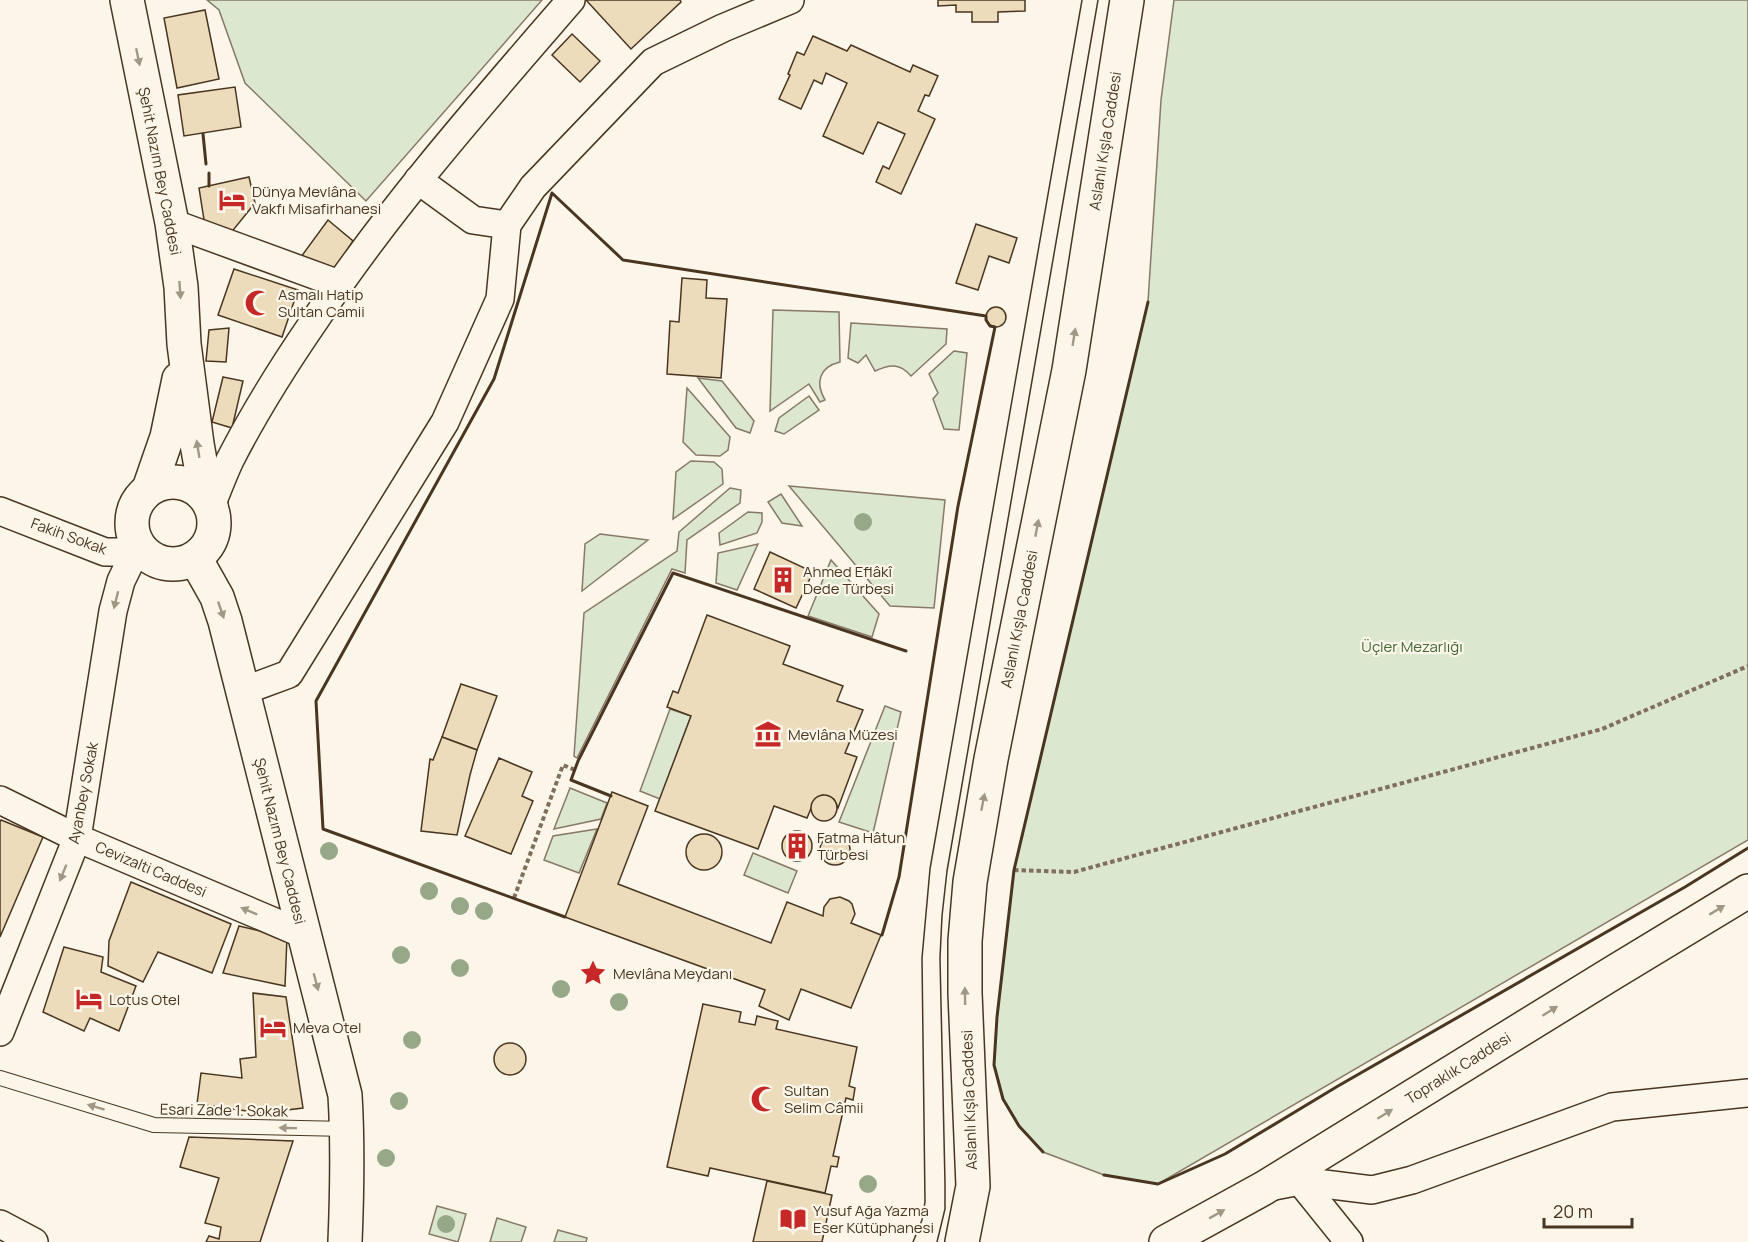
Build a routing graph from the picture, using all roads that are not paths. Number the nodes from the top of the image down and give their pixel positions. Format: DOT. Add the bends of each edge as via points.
graph roads {
  1 [pos="127,0"];
  2 [pos="571,0"];
  3 [pos="790,0"];
  4 [pos="1127,0"];
  5 [pos="418,180"];
  6 [pos="172,223"];
  7 [pos="507,225"];
  8 [pos="339,284"];
  9 [pos="184,344"];
  10 [pos="149,489"];
  11 [pos="211,506"];
  12 [pos="0,511"];
  13 [pos="138,546"];
  14 [pos="195,558"];
  15 [pos="243,691"];
  16 [pos="0,800"];
  17 [pos="77,838"];
  18 [pos="1748,891"];
  19 [pos="303,934"];
  20 [pos="0,1032"];
  21 [pos="0,1078"];
  22 [pos="1748,1093"];
  23 [pos="347,1129"];
  24 [pos="1300,1181"];
  25 [pos="973,1186"];
  26 [pos="1264,1188"];
  27 [pos="0,1224"];
  28 [pos="34,1242"];
  29 [pos="321,1242"];
  30 [pos="345,1242"];
  31 [pos="962,1242"];
  32 [pos="971,1242"];
  33 [pos="1166,1242"];
  34 [pos="1350,1242"];
  1 -- 6 [label="main road, Şehit Nazım Bey Caddesi, one-way"];
  2 -- 5 [label="street"];
  3 -- 7 [label="street" via="653,62 533,187"];
  25 -- 4 [label="main road, Aslanlı Kışla Caddesi, one-way" via="965,993 970,882 1069,370"];
  5 -- 7 [label="street" via="474,220"];
  5 -- 8 [label="street"];
  6 -- 8 [label="street"];
  6 -- 9 [label="main road, Şehit Nazım Bey Caddesi, one-way"];
  7 -- 15 [label="street" via="500,299 445,422 289,674"];
  8 -- 11 [label="street" via="254,415"];
  9 -- 10 [label="main road, Şehit Nazım Bey Caddesi" via="173,414"];
  11 -- 9 [label="main road, Şehit Nazım Bey Caddesi, one-way" via="197,444"];
  10 -- 11 [label="main road" via="166,482 184,483 195,488"];
  10 -- 13 [label="main road" via="140,497 131,522"];
  11 -- 14 [label="main road" via="214,529 210,541"];
  12 -- 13 [label="street, Fakih Sokak" via="105,552 123,552"];
  13 -- 14 [label="main road" via="147,556 165,564"];
  13 -- 17 [label="street, Ayanbey Sokak, one-way" via="121,581 113,612"];
  14 -- 15 [label="main road, Şehit Nazım Bey Caddesi, one-way" via="217,597"];
  15 -- 19 [label="main road, Şehit Nazım Bey Caddesi"];
  16 -- 17 [label="street, Cevizalti Caddesi"];
  19 -- 17 [label="street, Cevizalti Caddesi, one-way"];
  17 -- 20 [label="street, Ayanbey Sokak, one-way"];
  26 -- 18 [label="main road, Topraklık Caddesi, one-way"];
  19 -- 23 [label="main road, Şehit Nazım Bey Caddesi, one-way" via="345,1095"];
  23 -- 21 [label="lane, Esari Zade 1. Sokak, one-way" via="154,1125"];
  22 -- 24 [label="street" via="1612,1107 1412,1180 1372,1190"];
  23 -- 29 [label="main road"];
  23 -- 30 [label="main road"];
  24 -- 26 [label="street"];
  24 -- 34 [label="street"];
  25 -- 31 [label="main road, Aslanlı Kışla Caddesi"];
  25 -- 32 [label="main road"];
  33 -- 26 [label="main road, Topraklık Caddesi, one-way"];
  27 -- 28 [label="street"];
}
